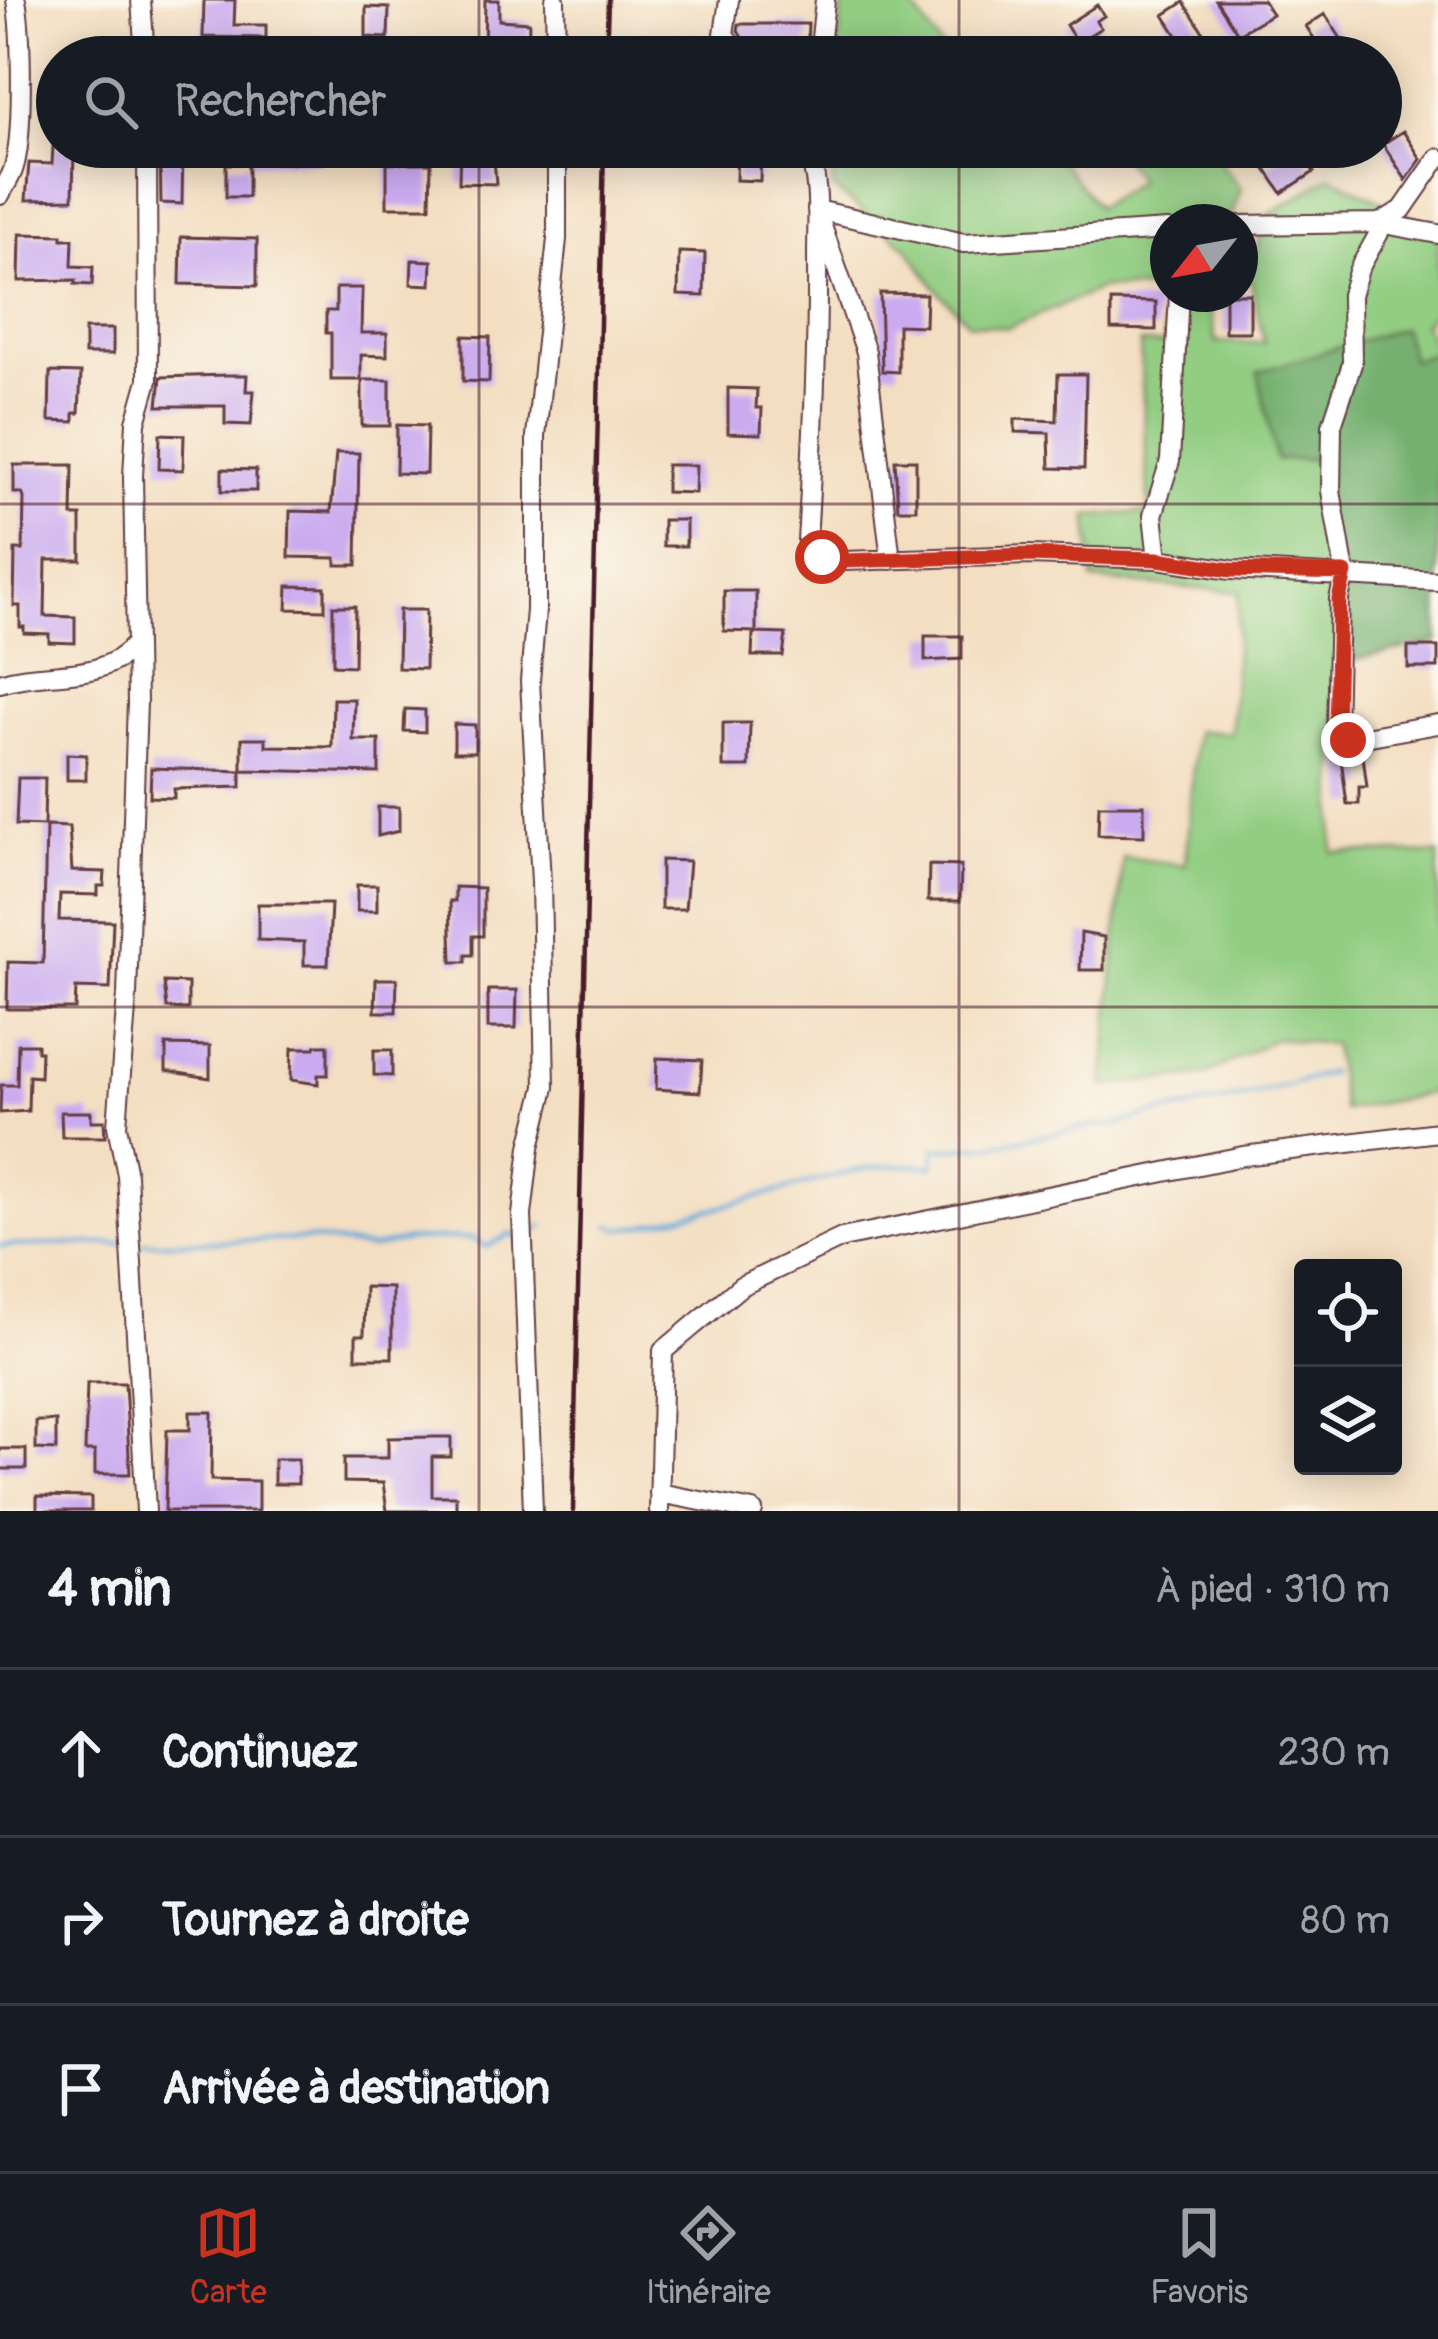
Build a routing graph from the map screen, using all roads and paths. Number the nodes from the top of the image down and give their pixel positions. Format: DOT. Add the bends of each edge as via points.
graph roads {
  1 [pos="16,0"];
  2 [pos="141,0"];
  3 [pos="555,0"];
  4 [pos="729,0"];
  5 [pos="825,0"];
  6 [pos="144,36"];
  7 [pos="556,36"];
  8 [pos="725,36"];
  9 [pos="821,36"];
  10 [pos="1438,158"];
  11 [pos="147,168"];
  12 [pos="556,168"];
  13 [pos="813,168"];
  14 [pos="0,195"];
  15 [pos="817,210"];
  16 [pos="1379,223"];
  17 [pos="1258,225"];
  18 [pos="1150,231"];
  19 [pos="1438,233"];
  20 [pos="1178,312"];
  21 [pos="1158,559"];
  22 [pos="891,560"];
  23 [pos="1345,573"];
  24 [pos="1438,581"];
  25 [pos="134,644"];
  26 [pos="0,683"];
  27 [pos="1438,724"];
  28 [pos="1438,1132"];
  29 [pos="659,1502"];
  30 [pos="146,1511"];
  31 [pos="533,1511"];
  32 [pos="753,1511"];
  1 -- 14 [label="street" via="20,134"];
  2 -- 6 [label="street"];
  3 -- 7 [label="street"];
  4 -- 8 [label="street"];
  5 -- 9 [label="street"];
  10 -- 16 [label="street" via="1402,210"];
  11 -- 25 [label="street" via="148,380 134,458"];
  12 -- 31 [label="street" via="557,239 536,436 530,681 545,1087 522,1215"];
  13 -- 15 [label="street"];
  15 -- 18 [label="street" via="964,243"];
  15 -- 22 [label="street" via="866,352"];
  15 -- 22 [label="street" via="818,369 806,541 822,557"];
  16 -- 17 [label="street"];
  16 -- 19 [label="street"];
  16 -- 23 [label="street" via="1351,295 1352,364 1332,425 1330,491"];
  20 -- 21 [label="street" via="1170,461 1153,515"];
  21 -- 22 [label="street"];
  21 -- 23 [label="street"];
  23 -- 24 [label="street"];
  23 -- 27 [label="street" via="1336,731 1348,740"];
  25 -- 26 [label="street" via="119,663"];
  25 -- 30 [label="street" via="117,1126 127,1175"];
  28 -- 29 [label="street" via="1243,1156 842,1238 742,1286 663,1352"];
  29 -- 32 [label="street"];
}
